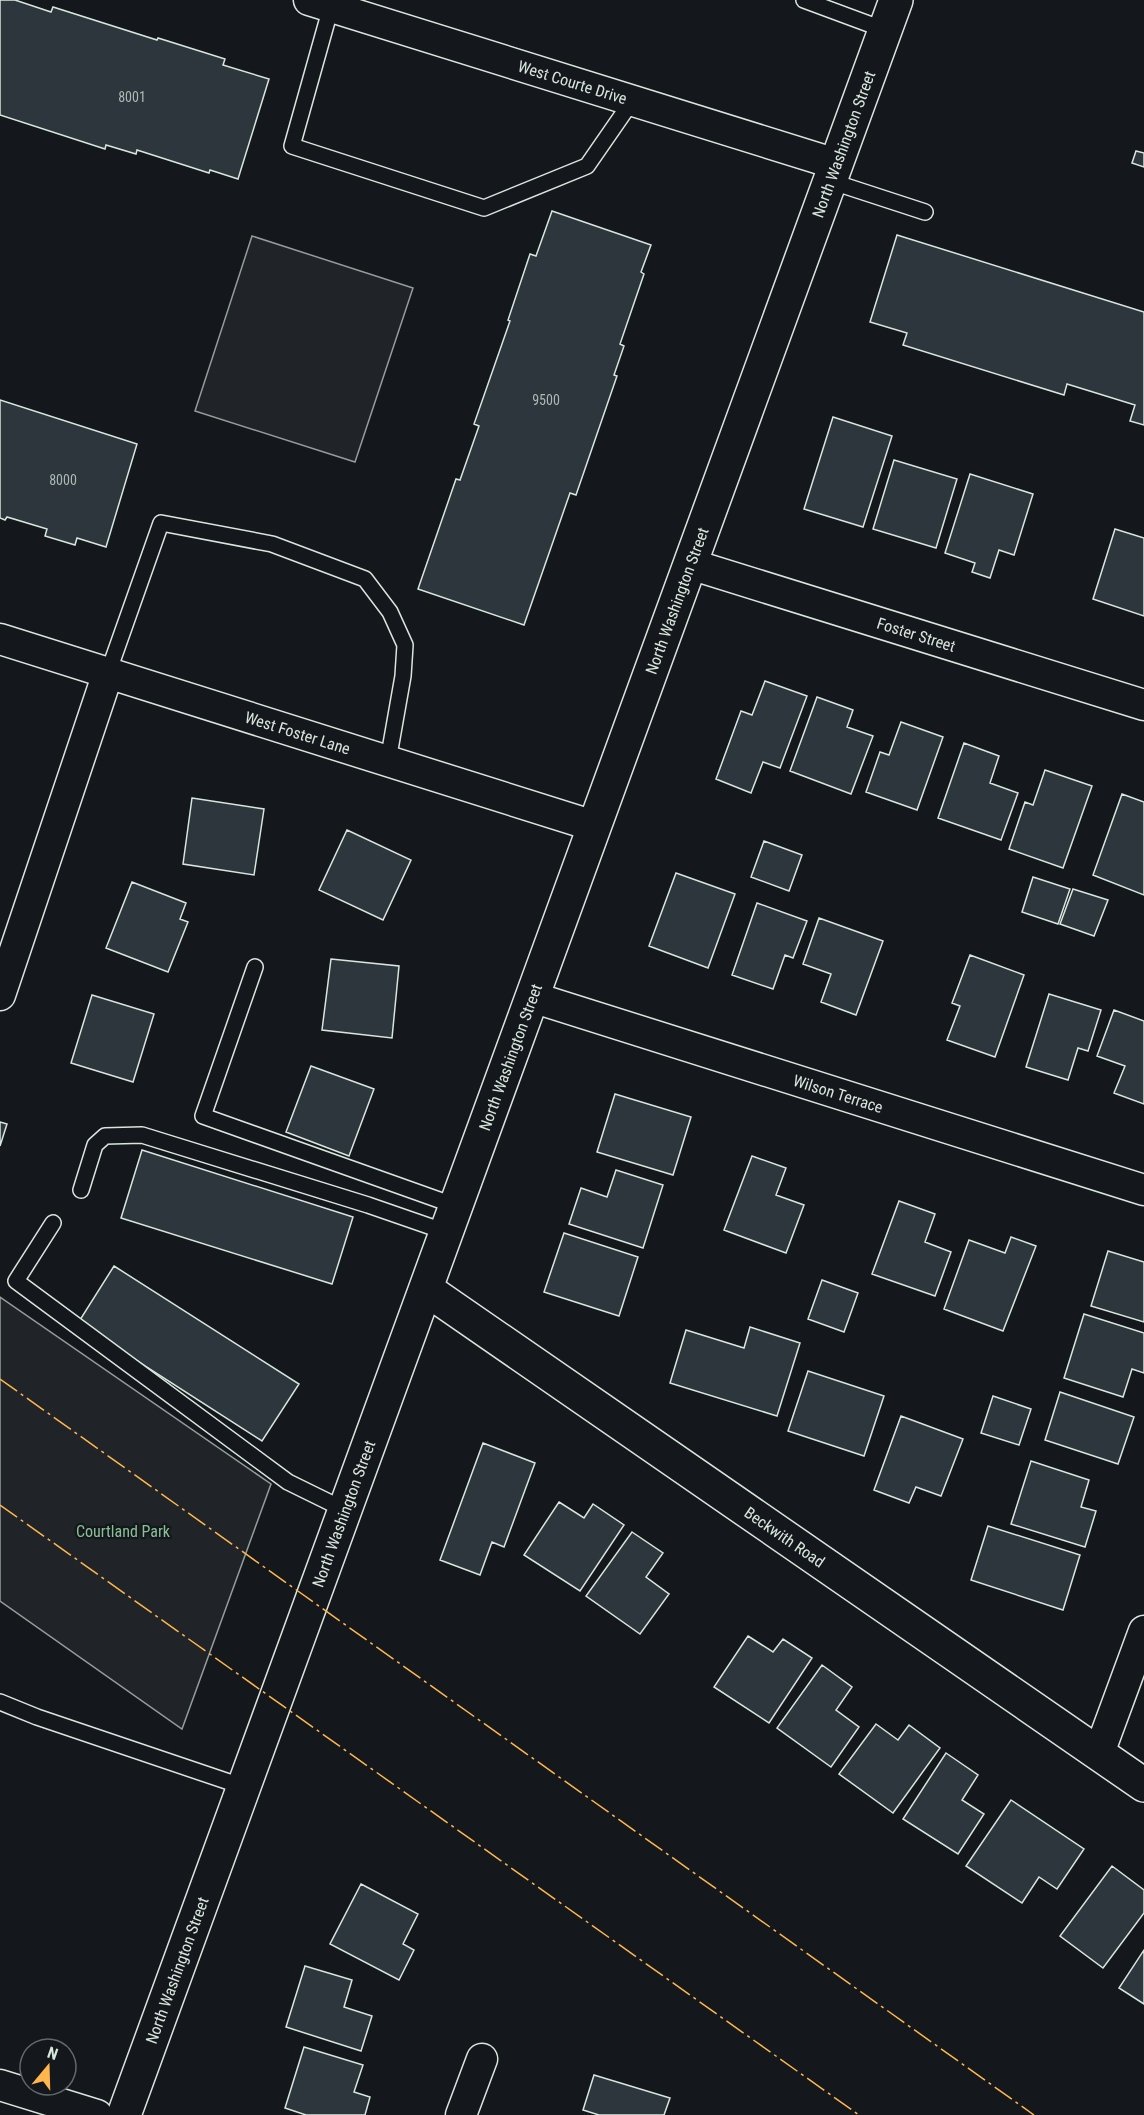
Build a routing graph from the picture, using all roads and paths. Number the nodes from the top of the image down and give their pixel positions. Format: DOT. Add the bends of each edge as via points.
graph roads {
  1 [pos="804,0"];
  2 [pos="320,4"];
  3 [pos="890,15"];
  4 [pos="632,101"];
  5 [pos="833,172"];
  6 [pos="925,212"];
  7 [pos="690,564"];
  8 [pos="0,639"];
  9 [pos="108,673"];
  10 [pos="1144,705"];
  11 [pos="388,761"];
  12 [pos="594,826"];
  13 [pos="255,967"];
  14 [pos="0,995"];
  15 [pos="532,997"];
  16 [pos="81,1190"];
  17 [pos="1144,1191"];
  18 [pos="451,1219"];
  19 [pos="53,1223"];
  20 [pos="426,1289"];
  21 [pos="345,1509"];
  22 [pos="1144,1631"];
  23 [pos="0,1702"];
  24 [pos="1099,1753"];
  25 [pos="1144,1785"];
  26 [pos="243,1787"];
  27 [pos="482,2059"];
  28 [pos="0,2085"];
  29 [pos="97,2115"];
  30 [pos="124,2115"];
  31 [pos="461,2115"];
  1 -- 3 [label="lane"];
  2 -- 4 [label="street, West Courte Drive"];
  2 -- 4 [label="lane" via="292,146 484,208 587,166"];
  3 -- 5 [label="street, North Washington Street"];
  4 -- 5 [label="street, West Courte Drive"];
  5 -- 6 [label="lane"];
  5 -- 7 [label="street, North Washington Street"];
  7 -- 10 [label="street, Foster Street"];
  7 -- 12 [label="street, North Washington Street"];
  8 -- 9 [label="street, West Foster Lane"];
  9 -- 11 [label="street, West Foster Lane"];
  9 -- 11 [label="lane" via="160,523 272,544 365,579 390,612 405,645"];
  9 -- 14 [label="street"];
  11 -- 12 [label="street, West Foster Lane"];
  12 -- 15 [label="street, North Washington Street"];
  13 -- 18 [label="lane" via="202,1116"];
  15 -- 17 [label="street, Wilson Terrace"];
  15 -- 18 [label="street, North Washington Street"];
  16 -- 18 [label="lane" via="95,1145 105,1136 142,1135 368,1205"];
  18 -- 20 [label="street, North Washington Street"];
  19 -- 21 [label="lane" via="16,1281 288,1482"];
  20 -- 21 [label="street, North Washington Street"];
  20 -- 24 [label="street, Beckwith Road"];
  21 -- 26 [label="street, North Washington Street"];
  22 -- 24 [label="street"];
  23 -- 26 [label="lane"];
  24 -- 25 [label="street, Beckwith Road"];
  26 -- 30 [label="street, North Washington Street"];
  27 -- 31 [label="street"];
  28 -- 29 [label="street"];
}
